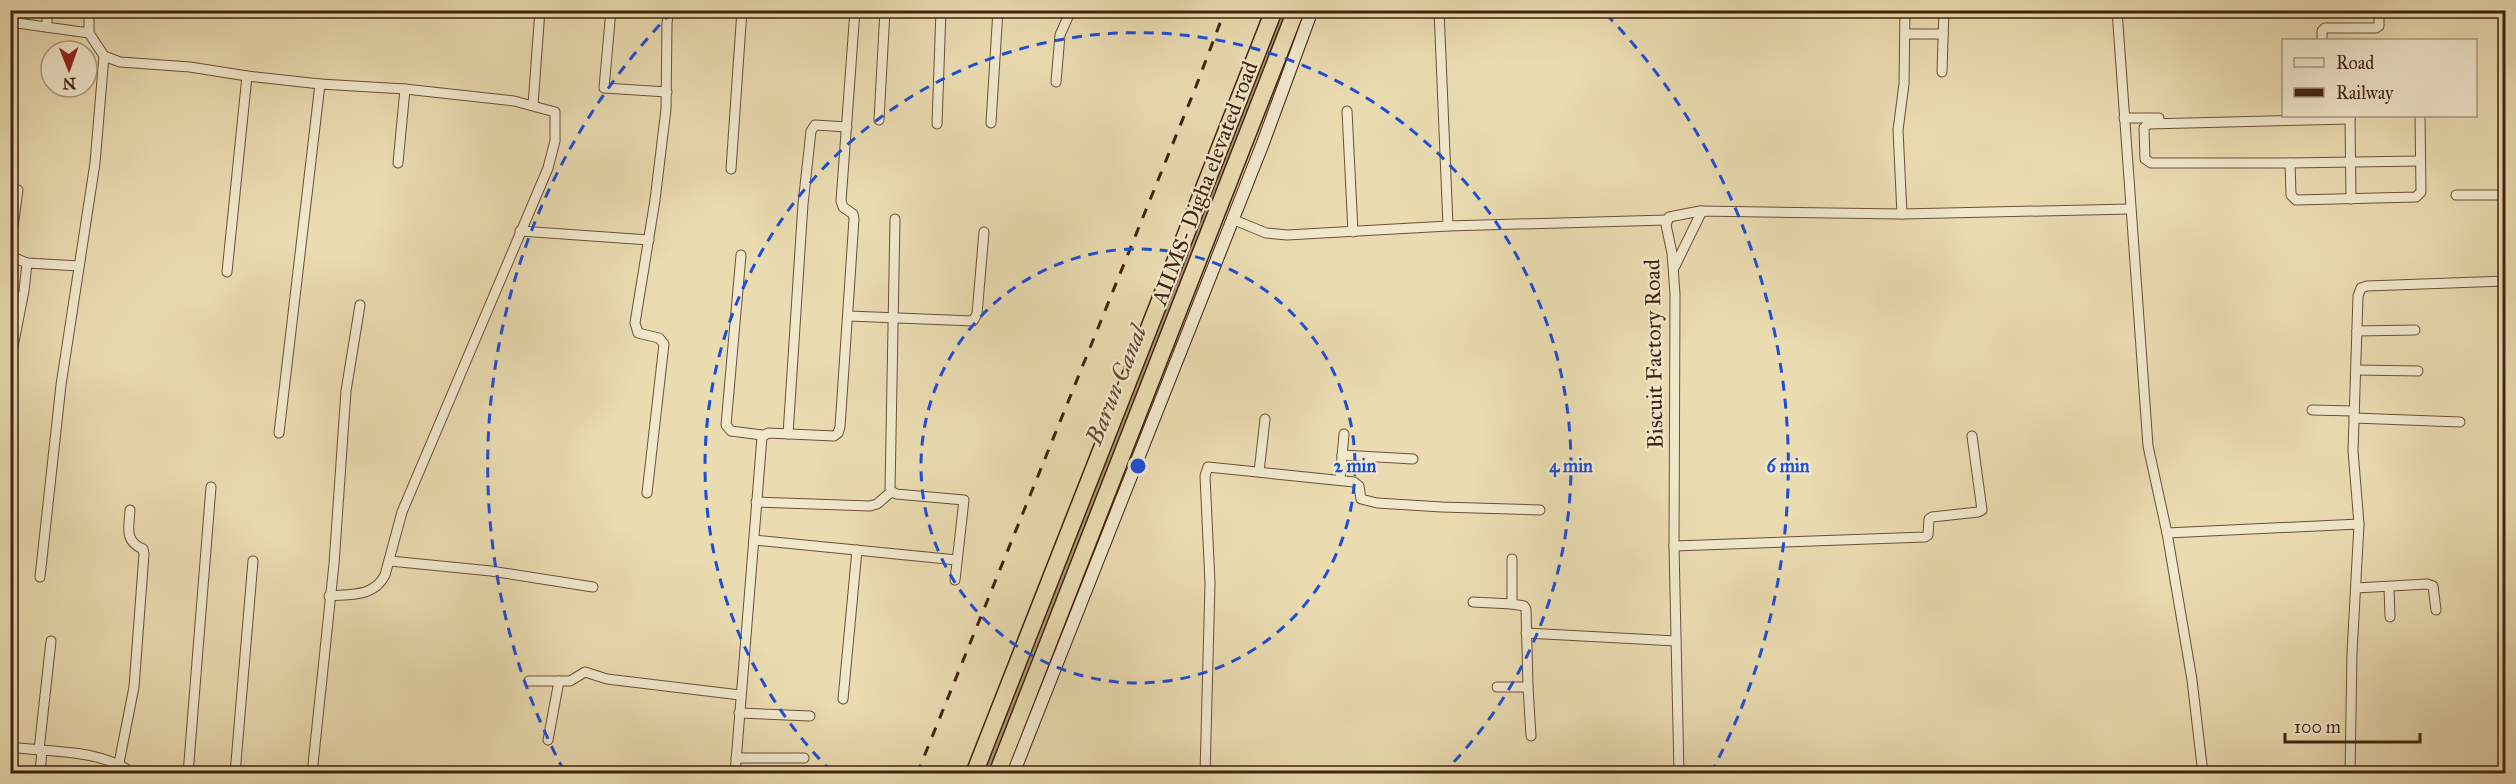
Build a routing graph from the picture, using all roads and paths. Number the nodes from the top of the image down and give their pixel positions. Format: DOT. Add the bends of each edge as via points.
graph roads {
  1 [pos="47,10"];
  2 [pos="89,10"];
  3 [pos="540,10"];
  4 [pos="611,10"];
  5 [pos="669,10"];
  6 [pos="742,10"];
  7 [pos="855,10"];
  8 [pos="885,10"];
  9 [pos="941,10"];
  10 [pos="998,10"];
  11 [pos="1071,10"];
  12 [pos="1274,10"];
  13 [pos="1296,10"];
  14 [pos="1312,10"];
  15 [pos="1439,10"];
  16 [pos="1905,10"];
  17 [pos="1944,10"];
  18 [pos="2117,10"];
  19 [pos="2379,10"];
  20 [pos="10,22"];
  21 [pos="47,27"];
  22 [pos="89,33"];
  23 [pos="1905,34"];
  24 [pos="1943,34"];
  25 [pos="2322,39"];
  26 [pos="104,56"];
  27 [pos="1942,72"];
  28 [pos="247,76"];
  29 [pos="1056,82"];
  30 [pos="320,84"];
  31 [pos="405,89"];
  32 [pos="667,92"];
  33 [pos="533,105"];
  34 [pos="1347,111"];
  35 [pos="2282,116"];
  36 [pos="2350,117"];
  37 [pos="2420,117"];
  38 [pos="2124,118"];
  39 [pos="879,120"];
  40 [pos="991,123"];
  41 [pos="937,124"];
  42 [pos="847,127"];
  43 [pos="2145,145"];
  44 [pos="2126,146"];
  45 [pos="2420,161"];
  46 [pos="2351,162"];
  47 [pos="398,163"];
  48 [pos="2290,163"];
  49 [pos="731,170"];
  50 [pos="18,189"];
  51 [pos="2456,195"];
  52 [pos="2505,195"];
  53 [pos="2351,199"];
  54 [pos="2130,209"];
  55 [pos="1702,211"];
  56 [pos="1902,214"];
  57 [pos="895,219"];
  58 [pos="1232,219"];
  59 [pos="1667,220"];
  60 [pos="1448,226"];
  61 [pos="520,231"];
  62 [pos="984,232"];
  63 [pos="1353,232"];
  64 [pos="649,240"];
  65 [pos="10,249"];
  66 [pos="741,255"];
  67 [pos="10,256"];
  68 [pos="27,262"];
  69 [pos="79,266"];
  70 [pos="1673,271"];
  71 [pos="227,272"];
  72 [pos="2505,281"];
  73 [pos="360,305"];
  74 [pos="849,315"];
  75 [pos="894,316"];
  76 [pos="2415,330"];
  77 [pos="2357,331"];
  78 [pos="12,345"];
  79 [pos="10,362"];
  80 [pos="2356,370"];
  81 [pos="2418,371"];
  82 [pos="2312,410"];
  83 [pos="2354,414"];
  84 [pos="1265,419"];
  85 [pos="2460,422"];
  86 [pos="279,433"];
  87 [pos="788,434"];
  88 [pos="1344,434"];
  89 [pos="762,435"];
  90 [pos="1972,436"];
  91 [pos="1342,455"];
  92 [pos="1413,459"];
  93 [pos="1259,472"];
  94 [pos="1340,480"];
  95 [pos="211,487"];
  96 [pos="891,492"];
  97 [pos="647,493"];
  98 [pos="756,502"];
  99 [pos="130,510"];
  100 [pos="1540,510"];
  101 [pos="2359,524"];
  102 [pos="2166,533"];
  103 [pos="754,540"];
  104 [pos="1674,546"];
  105 [pos="858,550"];
  106 [pos="1512,559"];
  107 [pos="957,560"];
  108 [pos="253,561"];
  109 [pos="390,561"];
  110 [pos="40,578"];
  111 [pos="955,580"];
  112 [pos="592,587"];
  113 [pos="2389,587"];
  114 [pos="2356,588"];
  115 [pos="329,596"];
  116 [pos="1473,602"];
  117 [pos="1512,604"];
  118 [pos="2436,610"];
  119 [pos="2390,617"];
  120 [pos="1526,633"];
  121 [pos="1676,641"];
  122 [pos="51,642"];
  123 [pos="529,681"];
  124 [pos="559,681"];
  125 [pos="1497,687"];
  126 [pos="1528,687"];
  127 [pos="740,695"];
  128 [pos="843,699"];
  129 [pos="739,713"];
  130 [pos="810,716"];
  131 [pos="1532,736"];
  132 [pos="548,740"];
  133 [pos="10,747"];
  134 [pos="40,750"];
  135 [pos="736,758"];
  136 [pos="804,759"];
  137 [pos="119,763"];
  138 [pos="40,774"];
  139 [pos="134,774"];
  140 [pos="188,774"];
  141 [pos="235,774"];
  142 [pos="312,774"];
  143 [pos="735,774"];
  144 [pos="974,774"];
  145 [pos="996,774"];
  146 [pos="1013,774"];
  147 [pos="1205,774"];
  148 [pos="1679,774"];
  149 [pos="2203,774"];
  150 [pos="2350,774"];
  1 -- 21 [label="street"];
  2 -- 22 [label="street"];
  3 -- 33 [label="street"];
  4 -- 32 [label="street" via="604,87"];
  5 -- 32 [label="street"];
  6 -- 49 [label="street"];
  7 -- 42 [label="street"];
  8 -- 39 [label="street"];
  9 -- 41 [label="street"];
  10 -- 40 [label="street"];
  11 -- 29 [label="street" via="1060,35"];
  12 -- 144 [label="highway, AIIMS- Digha elevated road"];
  13 -- 145 [label="highway, AIIMS- Digha elevated road"];
  14 -- 58 [label="main road"];
  15 -- 60 [label="street"];
  16 -- 23 [label="street"];
  17 -- 24 [label="street"];
  18 -- 38 [label="street"];
  19 -- 25 [label="street" via="2376,28 2325,28"];
  20 -- 21 [label="street"];
  21 -- 22 [label="street"];
  22 -- 26 [label="street"];
  23 -- 24 [label="street"];
  23 -- 56 [label="street" via="1898,130"];
  24 -- 27 [label="street"];
  26 -- 28 [label="street" via="120,62"];
  26 -- 69 [label="street" via="95,164"];
  28 -- 30 [label="street"];
  28 -- 71 [label="street"];
  30 -- 31 [label="street"];
  30 -- 86 [label="street"];
  31 -- 33 [label="street"];
  31 -- 47 [label="street"];
  32 -- 64 [label="street"];
  33 -- 61 [label="street" via="555,112 555,141 548,168"];
  34 -- 63 [label="street"];
  35 -- 38 [label="street"];
  36 -- 43 [label="street" via="2148,124"];
  36 -- 46 [label="street"];
  37 -- 45 [label="street"];
  38 -- 44 [label="street"];
  42 -- 74 [label="street" via="841,201 854,219"];
  42 -- 87 [label="street" via="815,125 811,131"];
  43 -- 44 [label="street"];
  43 -- 48 [label="street" via="2145,159 2151,163"];
  44 -- 54 [label="street"];
  45 -- 46 [label="street"];
  45 -- 53 [label="street" via="2420,195"];
  46 -- 48 [label="street"];
  46 -- 53 [label="street"];
  48 -- 53 [label="street" via="2292,198"];
  50 -- 65 [label="street"];
  51 -- 52 [label="street"];
  54 -- 56 [label="street"];
  54 -- 102 [label="street" via="2148,446"];
  55 -- 56 [label="street"];
  55 -- 59 [label="street" via="1682,213"];
  55 -- 70 [label="street"];
  57 -- 75 [label="street"];
  58 -- 63 [label="street" via="1274,234"];
  58 -- 146 [label="main road"];
  59 -- 60 [label="street"];
  59 -- 70 [label="street, Biscuit Factory Road"];
  60 -- 63 [label="street"];
  61 -- 64 [label="street"];
  61 -- 109 [label="street" via="402,512"];
  62 -- 75 [label="street" via="975,320"];
  64 -- 97 [label="street" via="635,327 641,334 662,339 664,347"];
  66 -- 89 [label="street" via="726,425 731,431"];
  67 -- 68 [label="street"];
  68 -- 69 [label="street"];
  68 -- 78 [label="street"];
  69 -- 110 [label="street" via="55,431"];
  70 -- 104 [label="street, Biscuit Factory Road"];
  72 -- 77 [label="street" via="2364,286 2358,296"];
  73 -- 115 [label="street" via="346,391"];
  74 -- 75 [label="street"];
  74 -- 87 [label="street" via="838,433"];
  75 -- 96 [label="street"];
  76 -- 77 [label="street"];
  77 -- 80 [label="street"];
  78 -- 79 [label="street"];
  80 -- 81 [label="street"];
  80 -- 83 [label="street"];
  82 -- 83 [label="street"];
  83 -- 85 [label="street"];
  83 -- 101 [label="street"];
  84 -- 93 [label="street"];
  87 -- 89 [label="street"];
  88 -- 91 [label="street"];
  89 -- 98 [label="street"];
  90 -- 104 [label="street" via="1982,510 1930,518 1925,537"];
  91 -- 92 [label="street"];
  91 -- 94 [label="street"];
  93 -- 94 [label="street"];
  93 -- 147 [label="street" via="1206,469 1210,584"];
  94 -- 100 [label="street" via="1357,483 1365,501"];
  95 -- 140 [label="street"];
  96 -- 98 [label="street" via="870,506"];
  96 -- 107 [label="street" via="964,500"];
  98 -- 103 [label="street"];
  99 -- 137 [label="street" via="128,537 144,554 134,687"];
  101 -- 102 [label="street"];
  101 -- 114 [label="street"];
  102 -- 149 [label="street" via="2192,680"];
  103 -- 105 [label="street"];
  103 -- 127 [label="street"];
  104 -- 121 [label="street, Biscuit Factory Road"];
  105 -- 107 [label="street"];
  105 -- 128 [label="street"];
  106 -- 117 [label="street"];
  107 -- 111 [label="street"];
  108 -- 141 [label="street"];
  109 -- 112 [label="street"];
  109 -- 115 [label="street" via="375,589"];
  113 -- 114 [label="street"];
  113 -- 118 [label="street" via="2433,586"];
  113 -- 119 [label="street"];
  114 -- 150 [label="street"];
  115 -- 142 [label="street"];
  116 -- 117 [label="street"];
  117 -- 120 [label="street" via="1526,608"];
  120 -- 121 [label="street"];
  120 -- 126 [label="street"];
  121 -- 148 [label="street, Biscuit Factory Road"];
  122 -- 134 [label="street"];
  123 -- 124 [label="street"];
  124 -- 127 [label="street" via="573,680 585,672 607,679"];
  124 -- 132 [label="street"];
  125 -- 126 [label="street"];
  126 -- 131 [label="street"];
  127 -- 129 [label="street"];
  129 -- 130 [label="street"];
  129 -- 135 [label="street"];
  133 -- 134 [label="street"];
  134 -- 137 [label="street"];
  134 -- 138 [label="street"];
  135 -- 136 [label="street"];
  135 -- 143 [label="street"];
  137 -- 139 [label="street"];
}
